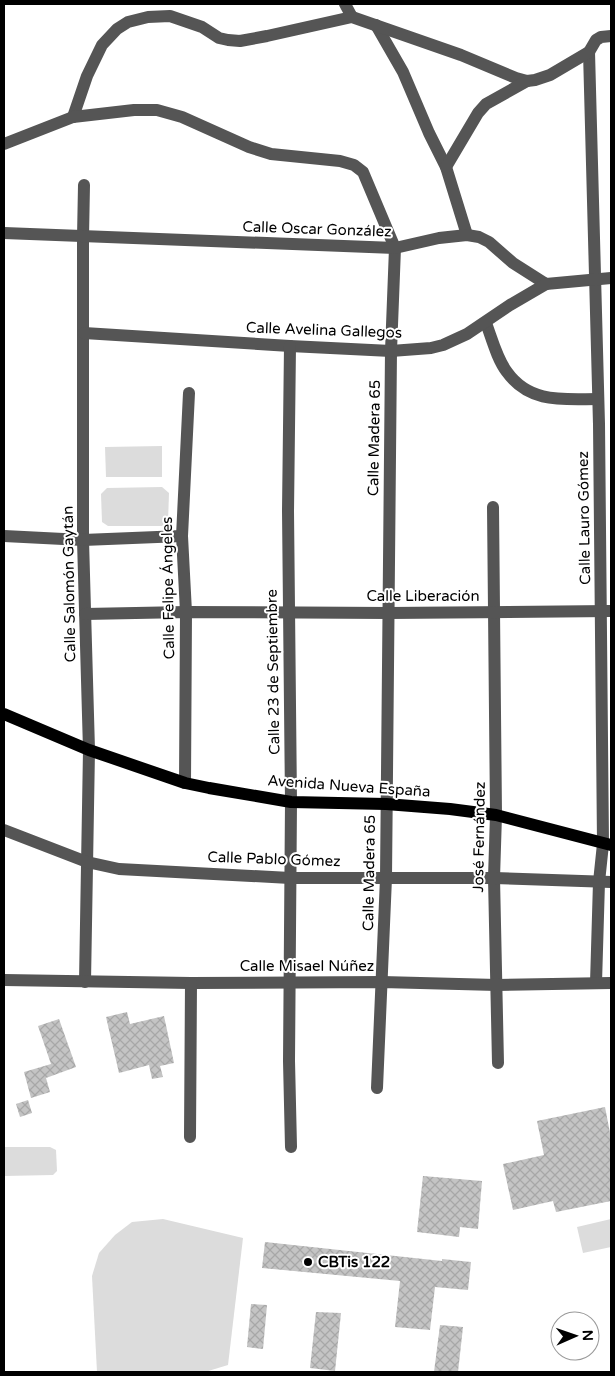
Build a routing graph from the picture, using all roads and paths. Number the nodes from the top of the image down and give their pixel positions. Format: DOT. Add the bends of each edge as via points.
graph roads {
  1 [pos="345,4"];
  2 [pos="352,17"];
  3 [pos="376,25"];
  4 [pos="611,36"];
  5 [pos="589,52"];
  6 [pos="527,81"];
  7 [pos="73,117"];
  8 [pos="4,144"];
  9 [pos="446,167"];
  10 [pos="84,185"];
  11 [pos="4,233"];
  12 [pos="466,235"];
  13 [pos="83,237"];
  14 [pos="395,248"];
  15 [pos="611,278"];
  16 [pos="596,279"];
  17 [pos="546,284"];
  18 [pos="486,323"];
  19 [pos="84,333"];
  20 [pos="290,346"];
  21 [pos="391,351"];
  22 [pos="189,393"];
  23 [pos="598,399"];
  24 [pos="493,507"];
  25 [pos="4,536"];
  26 [pos="182,536"];
  27 [pos="83,540"];
  28 [pos="606,611"];
  29 [pos="186,612"];
  30 [pos="288,612"];
  31 [pos="494,612"];
  32 [pos="389,613"];
  33 [pos="85,614"];
  34 [pos="4,714"];
  35 [pos="89,750"];
  36 [pos="184,783"];
  37 [pos="291,802"];
  38 [pos="386,804"];
  39 [pos="496,815"];
  40 [pos="4,830"];
  41 [pos="607,844"];
  42 [pos="87,862"];
  43 [pos="290,878"];
  44 [pos="386,878"];
  45 [pos="494,878"];
  46 [pos="605,882"];
  47 [pos="4,980"];
  48 [pos="290,981"];
  49 [pos="85,982"];
  50 [pos="382,982"];
  51 [pos="191,983"];
  52 [pos="596,983"];
  53 [pos="611,983"];
  54 [pos="497,985"];
  55 [pos="498,1063"];
  56 [pos="377,1088"];
  57 [pos="190,1137"];
  58 [pos="291,1147"];
  1 -- 2 [label="street"];
  2 -- 3 [label="street"];
  2 -- 7 [label="street" via="240,40 219,38 170,16 128,22 102,45"];
  3 -- 6 [label="street"];
  3 -- 9 [label="street" via="400,66"];
  4 -- 5 [label="street" via="596,40"];
  5 -- 6 [label="street" via="543,78"];
  5 -- 16 [label="street, Calle Lauro Gómez"];
  6 -- 9 [label="street" via="486,104"];
  7 -- 8 [label="street, Calle Madera 65"];
  7 -- 14 [label="street, Calle Madera 65" via="157,110 271,154 354,165 363,172"];
  9 -- 12 [label="street"];
  10 -- 13 [label="street, Calle Salomón Gaytán"];
  11 -- 13 [label="street, Calle Oscar González"];
  12 -- 14 [label="street, Calle Oscar González"];
  12 -- 17 [label="street, Calle Oscar González" via="488,242"];
  13 -- 14 [label="street, Calle Oscar González"];
  13 -- 19 [label="street, Calle Salomón Gaytán"];
  14 -- 21 [label="street, Calle Madera 65"];
  15 -- 16 [label="street"];
  16 -- 17 [label="street"];
  16 -- 23 [label="street, Calle Lauro Gómez"];
  17 -- 18 [label="street, Calle Avelina Gallegos"];
  18 -- 21 [label="street, Calle Avelina Gallegos" via="443,345"];
  18 -- 23 [label="street" via="507,373 527,390 543,398"];
  19 -- 20 [label="street, Calle Avelina Gallegos"];
  19 -- 27 [label="street, Calle Salomón Gaytán"];
  20 -- 21 [label="street, Calle Avelina Gallegos"];
  20 -- 30 [label="street, Calle 23 de Septiembre"];
  21 -- 32 [label="street, Calle Madera 65"];
  22 -- 26 [label="street, Calle Felipe Ángeles"];
  23 -- 28 [label="street, Calle Lauro Gómez"];
  24 -- 31 [label="street, José Fernández"];
  25 -- 27 [label="street"];
  26 -- 27 [label="street"];
  26 -- 29 [label="street, Calle Felipe Ángeles"];
  27 -- 33 [label="street, Calle Salomón Gaytán"];
  28 -- 31 [label="street, Calle Liberación"];
  28 -- 41 [label="street, Calle Lauro Gómez"];
  29 -- 30 [label="street, Calle Liberación"];
  29 -- 33 [label="street, Calle Liberación"];
  29 -- 36 [label="street, Calle Felipe Ángeles"];
  30 -- 32 [label="street, Calle Liberación"];
  30 -- 37 [label="street, Calle 23 de Septiembre"];
  31 -- 32 [label="street, Calle Liberación"];
  31 -- 39 [label="street, José Fernández"];
  32 -- 38 [label="street, Calle Madera 65"];
  33 -- 35 [label="street, Calle Salomón Gaytán"];
  34 -- 35 [label="main road, Avenida Nueva España"];
  35 -- 36 [label="main road, Avenida Nueva España"];
  35 -- 42 [label="street, Calle Salomón Gaytán"];
  36 -- 37 [label="main road, Avenida Nueva España"];
  37 -- 38 [label="main road, Avenida Nueva España"];
  37 -- 43 [label="street, Calle 23 de Septiembre"];
  38 -- 39 [label="main road, Avenida Nueva España"];
  38 -- 44 [label="street, Calle Madera 65"];
  39 -- 41 [label="main road, Avenida Nueva España"];
  39 -- 45 [label="street, José Fernández"];
  40 -- 42 [label="street, Calle Pablo Gómez"];
  41 -- 46 [label="street, Calle Lauro Gómez"];
  42 -- 43 [label="street, Calle Pablo Gómez" via="119,869"];
  42 -- 49 [label="street, Calle Salomón Gaytán"];
  43 -- 44 [label="street, Calle Pablo Gómez"];
  43 -- 48 [label="street, Calle 23 de Septiembre"];
  44 -- 45 [label="street, Calle Pablo Gómez"];
  44 -- 50 [label="street, Calle Madera 65"];
  45 -- 46 [label="street, Calle Pablo Gómez"];
  45 -- 54 [label="street, José Fernández"];
  46 -- 52 [label="street, Calle Lauro Gómez"];
  47 -- 49 [label="street, Calle Misael Núñez"];
  48 -- 50 [label="street, Calle Misael Núñez"];
  48 -- 51 [label="street, Calle Misael Núñez"];
  48 -- 58 [label="street, Calle 23 de Septiembre"];
  49 -- 51 [label="street, Calle Misael Núñez"];
  50 -- 54 [label="street, Calle Misael Núñez"];
  50 -- 56 [label="street, Calle Madera 65"];
  51 -- 57 [label="street"];
  52 -- 53 [label="street, Calle Misael Núñez"];
  52 -- 54 [label="street, Calle Misael Núñez"];
  54 -- 55 [label="street, José Fernández"];
}
